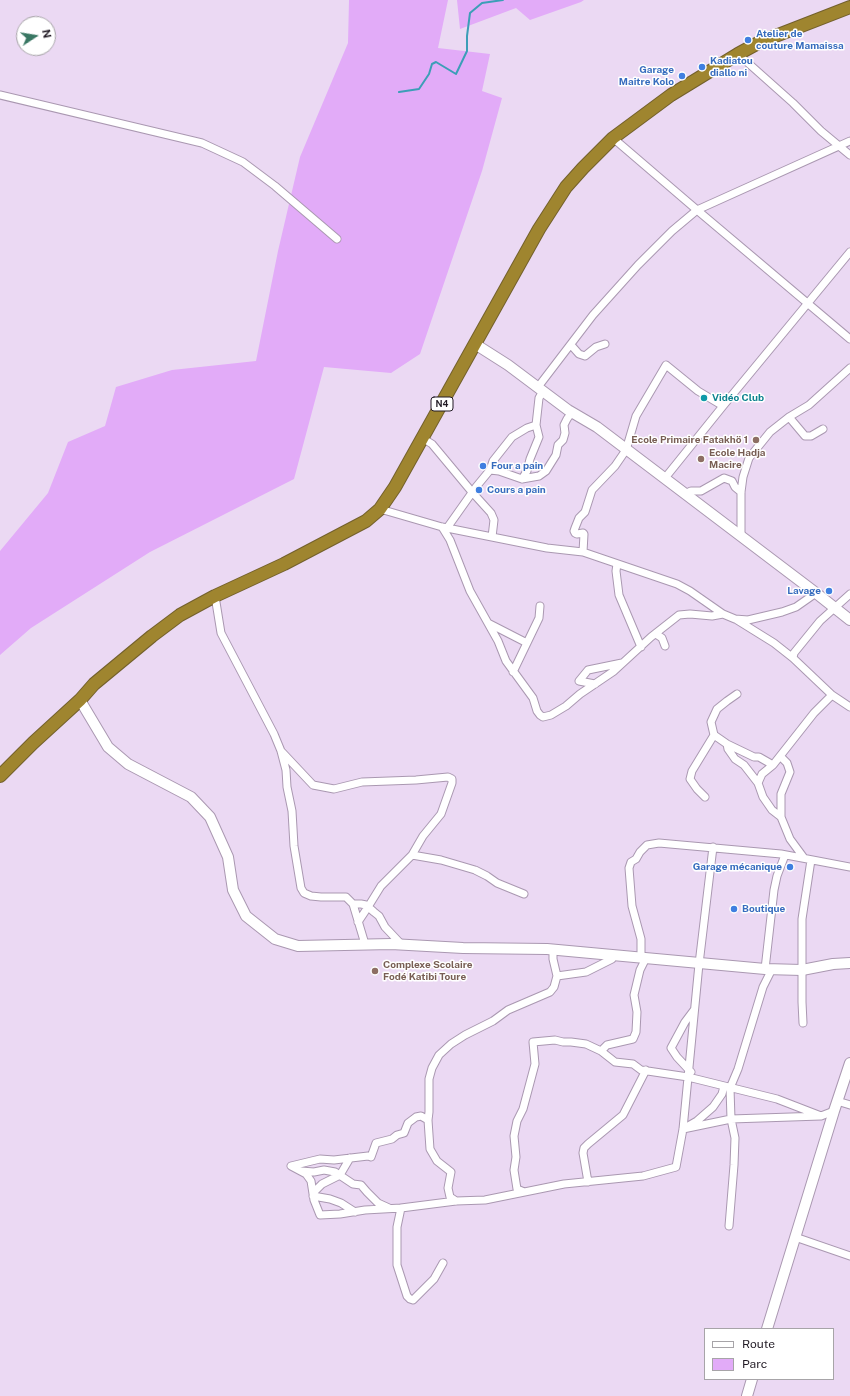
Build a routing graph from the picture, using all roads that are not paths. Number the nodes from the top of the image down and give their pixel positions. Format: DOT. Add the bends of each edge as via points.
graph roads {
  1 [pos="850,7"];
  2 [pos="738,54"];
  3 [pos="0,95"];
  4 [pos="613,138"];
  5 [pos="850,140"];
  6 [pos="840,145"];
  7 [pos="850,155"];
  8 [pos="696,210"];
  9 [pos="336,239"];
  10 [pos="850,252"];
  11 [pos="808,303"];
  12 [pos="850,339"];
  13 [pos="475,344"];
  14 [pos="605,344"];
  15 [pos="570,345"];
  16 [pos="850,368"];
  17 [pos="540,389"];
  18 [pos="723,406"];
  19 [pos="572,412"];
  20 [pos="789,417"];
  21 [pos="536,425"];
  22 [pos="823,429"];
  23 [pos="422,438"];
  24 [pos="626,450"];
  25 [pos="490,470"];
  26 [pos="665,478"];
  27 [pos="522,479"];
  28 [pos="472,492"];
  29 [pos="741,492"];
  30 [pos="685,494"];
  31 [pos="380,509"];
  32 [pos="445,527"];
  33 [pos="741,536"];
  34 [pos="492,537"];
  35 [pos="583,552"];
  36 [pos="617,564"];
  37 [pos="816,592"];
  38 [pos="850,594"];
  39 [pos="215,596"];
  40 [pos="540,606"];
  41 [pos="835,609"];
  42 [pos="723,614"];
  43 [pos="736,619"];
  44 [pos="850,620"];
  45 [pos="488,623"];
  46 [pos="656,634"];
  47 [pos="527,643"];
  48 [pos="665,646"];
  49 [pos="641,647"];
  50 [pos="793,658"];
  51 [pos="622,663"];
  52 [pos="513,672"];
  53 [pos="595,684"];
  54 [pos="737,694"];
  55 [pos="832,694"];
  56 [pos="80,700"];
  57 [pos="850,707"];
  58 [pos="714,736"];
  59 [pos="726,744"];
  60 [pos="281,751"];
  61 [pos="781,756"];
  62 [pos="774,765"];
  63 [pos="0,776"];
  64 [pos="758,783"];
  65 [pos="705,797"];
  66 [pos="781,817"];
  67 [pos="714,847"];
  68 [pos="412,855"];
  69 [pos="784,855"];
  70 [pos="807,859"];
  71 [pos="850,867"];
  72 [pos="524,894"];
  73 [pos="353,904"];
  74 [pos="368,907"];
  75 [pos="358,922"];
  76 [pos="365,944"];
  77 [pos="401,944"];
  78 [pos="553,949"];
  79 [pos="614,955"];
  80 [pos="643,958"];
  81 [pos="850,963"];
  82 [pos="699,964"];
  83 [pos="769,969"];
  84 [pos="802,970"];
  85 [pos="556,976"];
  86 [pos="694,1010"];
  87 [pos="803,1023"];
  88 [pos="601,1051"];
  89 [pos="850,1062"];
  90 [pos="646,1070"];
  91 [pos="688,1073"];
  92 [pos="727,1087"];
  93 [pos="837,1101"];
  94 [pos="850,1105"];
  95 [pos="834,1111"];
  96 [pos="821,1116"];
  97 [pos="731,1119"];
  98 [pos="428,1120"];
  99 [pos="683,1129"];
  100 [pos="350,1158"];
  101 [pos="301,1171"];
  102 [pos="340,1175"];
  103 [pos="588,1182"];
  104 [pos="524,1192"];
  105 [pos="313,1195"];
  106 [pos="456,1201"];
  107 [pos="401,1208"];
  108 [pos="391,1209"];
  109 [pos="355,1212"];
  110 [pos="729,1226"];
  111 [pos="795,1237"];
  112 [pos="850,1256"];
  113 [pos="443,1263"];
  114 [pos="767,1328"];
  115 [pos="752,1380"];
  116 [pos="747,1396"];
  1 -- 2 [label="highway, N4" via="760,42"];
  2 -- 4 [label="highway, N4" via="671,95"];
  2 -- 6 [label="street" via="821,131"];
  3 -- 9 [label="street" via="202,142 243,162"];
  4 -- 8 [label="street"];
  4 -- 13 [label="highway, N4" via="566,187 539,229"];
  5 -- 6 [label="street"];
  6 -- 7 [label="street"];
  6 -- 8 [label="street"];
  8 -- 11 [label="street"];
  8 -- 15 [label="street" via="638,265"];
  10 -- 11 [label="street"];
  11 -- 12 [label="street"];
  11 -- 18 [label="street"];
  13 -- 17 [label="street"];
  13 -- 23 [label="highway, N4"];
  14 -- 15 [label="street" via="596,347 585,356"];
  15 -- 17 [label="street"];
  16 -- 20 [label="street" via="809,406"];
  17 -- 19 [label="street"];
  17 -- 21 [label="street"];
  18 -- 24 [label="street" via="698,391 666,365 636,416"];
  18 -- 26 [label="street"];
  19 -- 24 [label="street" via="597,427"];
  19 -- 27 [label="street" via="564,425 563,440 558,444 556,455 546,470 539,476"];
  20 -- 22 [label="street" via="805,436 811,436"];
  20 -- 29 [label="street" via="770,432 749,458"];
  21 -- 25 [label="street" via="512,437 493,461"];
  21 -- 27 [label="street" via="539,438"];
  23 -- 28 [label="street" via="432,444"];
  23 -- 31 [label="highway, N4"];
  24 -- 26 [label="street"];
  24 -- 35 [label="street" via="592,490 585,512 579,518 574,531 577,534 584,534"];
  25 -- 27 [label="street"];
  25 -- 28 [label="street"];
  26 -- 30 [label="street"];
  28 -- 32 [label="street"];
  28 -- 34 [label="street" via="493,516"];
  29 -- 30 [label="street" via="732,481 724,478 701,491"];
  29 -- 33 [label="street"];
  30 -- 33 [label="street"];
  31 -- 32 [label="street"];
  31 -- 39 [label="highway, N4" via="366,521 284,564"];
  32 -- 34 [label="street"];
  32 -- 45 [label="street" via="470,591"];
  33 -- 37 [label="street"];
  34 -- 35 [label="street"];
  35 -- 36 [label="street"];
  36 -- 42 [label="street" via="677,584"];
  36 -- 49 [label="street" via="619,595"];
  37 -- 41 [label="street"];
  37 -- 43 [label="street" via="782,612 748,620"];
  38 -- 41 [label="street"];
  39 -- 56 [label="highway, N4" via="180,615 152,636 94,684"];
  39 -- 60 [label="street" via="221,633"];
  40 -- 47 [label="street" via="539,618"];
  41 -- 44 [label="street"];
  41 -- 50 [label="street" via="820,621 794,653"];
  42 -- 43 [label="street"];
  42 -- 46 [label="street" via="679,615"];
  43 -- 50 [label="street"];
  45 -- 47 [label="street"];
  45 -- 52 [label="street"];
  46 -- 48 [label="street" via="662,638"];
  46 -- 49 [label="street"];
  47 -- 52 [label="street"];
  49 -- 51 [label="street"];
  50 -- 55 [label="street"];
  51 -- 53 [label="street"];
  51 -- 53 [label="street" via="588,670 579,681"];
  52 -- 53 [label="street" via="533,698 537,711 543,717 566,706"];
  54 -- 58 [label="street" via="717,709 711,722"];
  55 -- 57 [label="street"];
  55 -- 61 [label="street"];
  56 -- 63 [label="highway, N4"];
  56 -- 76 [label="street" via="108,747 128,764 190,797 210,817 228,857 233,890 246,916 275,939 298,946"];
  58 -- 59 [label="street"];
  58 -- 65 [label="street" via="692,770 690,779"];
  59 -- 62 [label="street"];
  59 -- 64 [label="street" via="735,760 744,765"];
  60 -- 68 [label="street" via="313,785 334,789 362,782 452,779 441,814"];
  60 -- 73 [label="street" via="292,811 294,846 301,888 304,893 311,896 346,897"];
  61 -- 62 [label="street"];
  61 -- 66 [label="street" via="790,772 781,794"];
  62 -- 64 [label="street" via="762,774"];
  64 -- 66 [label="street" via="772,810"];
  66 -- 70 [label="street" via="790,839"];
  67 -- 69 [label="street"];
  67 -- 80 [label="street" via="659,843 647,846 631,862 629,868 632,906"];
  67 -- 82 [label="street"];
  68 -- 72 [label="street" via="475,870"];
  68 -- 74 [label="street" via="381,886"];
  69 -- 70 [label="street"];
  69 -- 83 [label="street" via="774,890"];
  70 -- 71 [label="street"];
  70 -- 84 [label="street" via="802,919"];
  73 -- 74 [label="street"];
  73 -- 75 [label="street"];
  74 -- 75 [label="street"];
  74 -- 77 [label="street" via="379,916 385,927"];
  75 -- 76 [label="street"];
  76 -- 77 [label="street"];
  77 -- 78 [label="street"];
  78 -- 79 [label="street"];
  78 -- 85 [label="street"];
  79 -- 80 [label="street"];
  79 -- 85 [label="street" via="612,960 586,972"];
  80 -- 82 [label="street"];
  80 -- 88 [label="street" via="634,995 637,1012 633,1039 606,1045"];
  81 -- 84 [label="street"];
  82 -- 83 [label="street"];
  82 -- 86 [label="street"];
  83 -- 84 [label="street"];
  83 -- 92 [label="street" via="738,1069"];
  84 -- 87 [label="street"];
  85 -- 98 [label="street" via="550,992 508,1010 451,1044 439,1055 429,1079"];
  86 -- 91 [label="street"];
  86 -- 91 [label="street" via="671,1048"];
  88 -- 90 [label="street" via="615,1062 633,1064 641,1070"];
  88 -- 104 [label="street" via="586,1044 571,1042 533,1042 535,1064 514,1136 517,1189"];
  89 -- 93 [label="street"];
  90 -- 91 [label="street"];
  90 -- 103 [label="street" via="623,1115 584,1148"];
  91 -- 92 [label="street" via="700,1080"];
  91 -- 99 [label="street"];
  92 -- 96 [label="street" via="777,1099"];
  92 -- 97 [label="street"];
  92 -- 99 [label="street" via="713,1107"];
  93 -- 94 [label="street"];
  93 -- 95 [label="street"];
  95 -- 96 [label="street"];
  95 -- 111 [label="street"];
  96 -- 97 [label="street"];
  97 -- 99 [label="street"];
  97 -- 110 [label="street" via="735,1138"];
  98 -- 100 [label="street" via="421,1116 416,1117 408,1123 404,1133 376,1143 371,1157"];
  98 -- 106 [label="street" via="430,1149 437,1161 451,1172 448,1188 450,1197"];
  99 -- 103 [label="street" via="676,1167 643,1176"];
  100 -- 101 [label="street" via="320,1159 292,1165 291,1167"];
  100 -- 102 [label="street"];
  101 -- 102 [label="street" via="324,1170"];
  101 -- 105 [label="street" via="311,1180"];
  102 -- 105 [label="street" via="322,1184"];
  102 -- 108 [label="street" via="353,1184 361,1185 378,1203"];
  103 -- 104 [label="street"];
  104 -- 106 [label="street" via="485,1200"];
  105 -- 109 [label="street" via="341,1203"];
  105 -- 109 [label="street" via="320,1215"];
  106 -- 107 [label="street"];
  107 -- 108 [label="street"];
  107 -- 113 [label="street" via="397,1228 397,1265 407,1296 413,1300 434,1279"];
  108 -- 109 [label="street"];
  111 -- 112 [label="street"];
  111 -- 114 [label="street"];
  115 -- 116 [label="street"];
}
